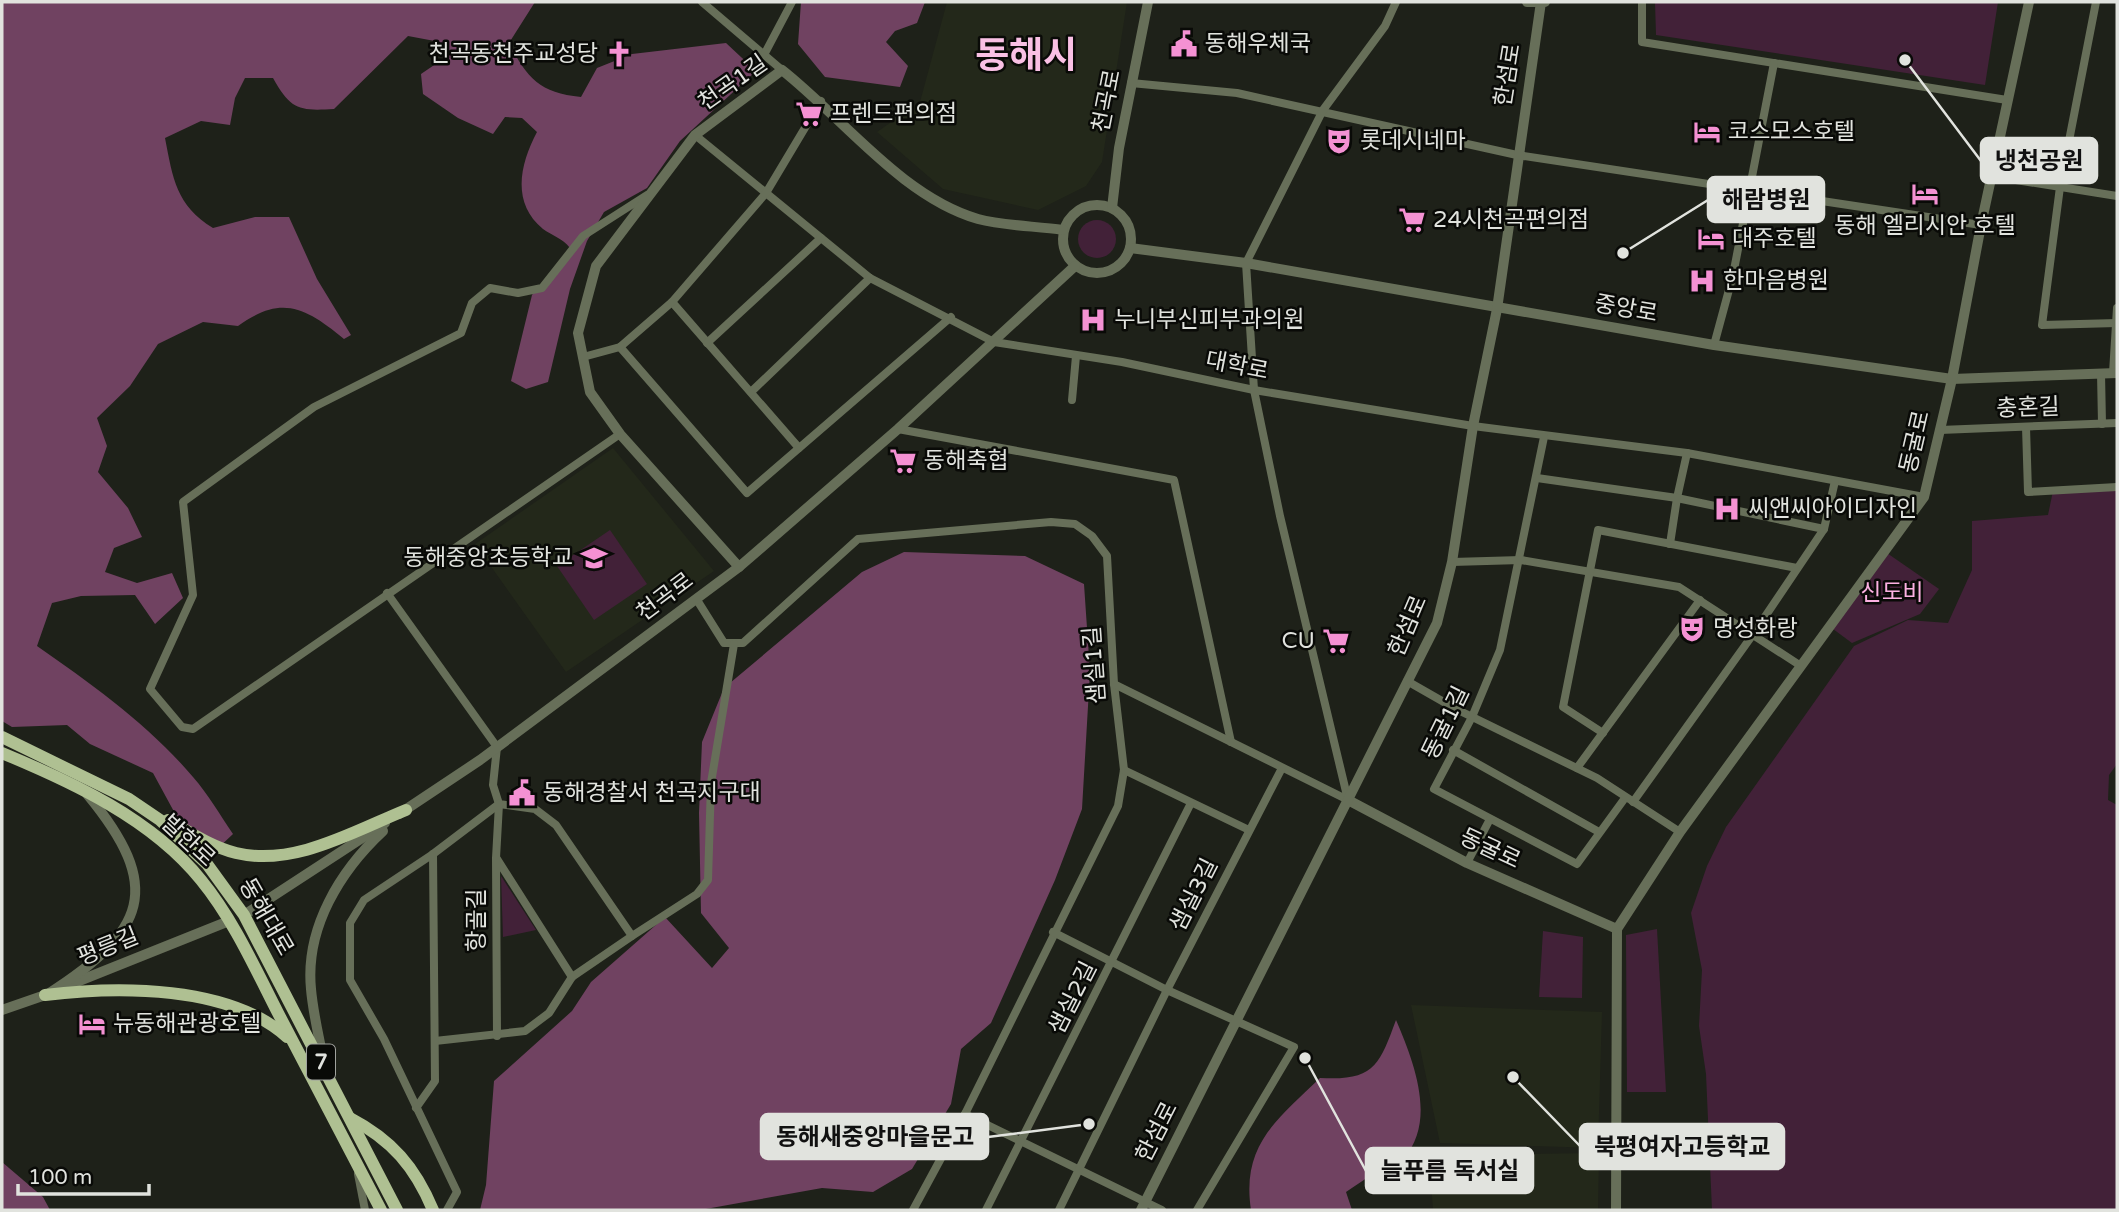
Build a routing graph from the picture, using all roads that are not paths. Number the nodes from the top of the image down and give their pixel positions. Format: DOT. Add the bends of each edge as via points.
graph roads {
  1 [pos="702,2"];
  2 [pos="792,2"];
  3 [pos="1147,2"];
  4 [pos="1396,2"];
  5 [pos="1527,2"];
  6 [pos="1542,2"];
  7 [pos="1642,2"];
  8 [pos="2029,2"];
  9 [pos="2096,2"];
  10 [pos="764,55"];
  11 [pos="1774,63"];
  12 [pos="782,70"];
  13 [pos="1131,83"];
  14 [pos="2007,100"];
  15 [pos="821,101"];
  16 [pos="1323,110"];
  17 [pos="695,135"];
  18 [pos="1517,155"];
  19 [pos="1991,176"];
  20 [pos="2060,187"];
  21 [pos="654,190"];
  22 [pos="1751,191"];
  23 [pos="766,193"];
  24 [pos="2117,196"];
  25 [pos="1112,208"];
  26 [pos="1981,225"];
  27 [pos="1063,230"];
  28 [pos="821,238"];
  29 [pos="1130,248"];
  30 [pos="1246,263"];
  31 [pos="1075,266"];
  32 [pos="870,278"];
  33 [pos="672,302"];
  34 [pos="2117,308"];
  35 [pos="1497,309"];
  36 [pos="950,317"];
  37 [pos="2117,323"];
  38 [pos="994,342"];
  39 [pos="708,343"];
  40 [pos="1714,345"];
  41 [pos="620,347"];
  42 [pos="1076,356"];
  43 [pos="583,357"];
  44 [pos="2111,373"];
  45 [pos="1952,379"];
  46 [pos="1254,390"];
  47 [pos="751,392"];
  48 [pos="1072,400"];
  49 [pos="2102,424"];
  50 [pos="2117,424"];
  51 [pos="1473,426"];
  52 [pos="2026,427"];
  53 [pos="898,429"];
  54 [pos="1940,430"];
  55 [pos="620,434"];
  56 [pos="1544,437"];
  57 [pos="799,448"];
  58 [pos="1687,453"];
  59 [pos="1537,478"];
  60 [pos="1835,481"];
  61 [pos="2117,488"];
  62 [pos="1924,497"];
  63 [pos="1677,498"];
  64 [pos="1824,529"];
  65 [pos="1670,544"];
  66 [pos="1521,560"];
  67 [pos="1452,562"];
  68 [pos="739,567"];
  69 [pos="1797,568"];
  70 [pos="1591,571"];
  71 [pos="387,593"];
  72 [pos="697,600"];
  73 [pos="1700,600"];
  74 [pos="1754,633"];
  75 [pos="734,644"];
  76 [pos="1801,666"];
  77 [pos="1407,681"];
  78 [pos="1114,684"];
  79 [pos="1472,717"];
  80 [pos="1603,733"];
  81 [pos="2,737"];
  82 [pos="1231,742"];
  83 [pos="497,747"];
  84 [pos="1453,750"];
  85 [pos="2,753"];
  86 [pos="1282,768"];
  87 [pos="1577,768"];
  88 [pos="1124,770"];
  89 [pos="87,793"];
  90 [pos="129,799"];
  91 [pos="1348,800"];
  92 [pos="1629,800"];
  93 [pos="1191,803"];
  94 [pos="499,804"];
  95 [pos="406,810"];
  96 [pos="1490,820"];
  97 [pos="1249,830"];
  98 [pos="1599,832"];
  99 [pos="1680,832"];
  100 [pos="433,854"];
  101 [pos="496,858"];
  102 [pos="1467,863"];
  103 [pos="244,915"];
  104 [pos="229,921"];
  105 [pos="1617,929"];
  106 [pos="1053,932"];
  107 [pos="632,936"];
  108 [pos="1114,961"];
  109 [pos="572,977"];
  110 [pos="1167,990"];
  111 [pos="46,995"];
  112 [pos="3,1006"];
  113 [pos="1237,1023"];
  114 [pos="498,1036"];
  115 [pos="435,1041"];
  116 [pos="294,1044"];
  117 [pos="326,1071"];
  118 [pos="416,1108"];
  119 [pos="965,1114"];
  120 [pos="350,1118"];
  121 [pos="1020,1141"];
  122 [pos="355,1161"];
  123 [pos="1079,1171"];
  124 [pos="1143,1206"];
  125 [pos="365,1210"];
  126 [pos="381,1210"];
  127 [pos="397,1210"];
  128 [pos="433,1210"];
  129 [pos="447,1210"];
  130 [pos="913,1210"];
  131 [pos="986,1210"];
  132 [pos="1059,1210"];
  133 [pos="1162,1210"];
  134 [pos="1197,1210"];
  135 [pos="1616,1210"];
  1 -- 10 [label="street"];
  2 -- 10 [label="street"];
  3 -- 13 [label="street, 천곡로"];
  4 -- 16 [label="street" via="1385,26"];
  5 -- 6 [label="street"];
  6 -- 18 [label="street, 한섬로"];
  7 -- 11 [label="street" via="1642,42"];
  8 -- 14 [label="street, 동굴로"];
  9 -- 20 [label="street"];
  10 -- 12 [label="street"];
  11 -- 14 [label="street"];
  11 -- 22 [label="street"];
  12 -- 15 [label="street, 천곡1길"];
  12 -- 17 [label="street, 천곡1길"];
  13 -- 16 [label="street" via="1237,93"];
  13 -- 25 [label="street, 천곡로"];
  14 -- 19 [label="street, 동굴로"];
  15 -- 23 [label="street"];
  15 -- 27 [label="street, 천곡1길" via="903,178 938,202 978,219"];
  16 -- 18 [label="street"];
  16 -- 30 [label="street"];
  17 -- 21 [label="street, 천곡1길"];
  17 -- 23 [label="street, 대학로"];
  18 -- 22 [label="street"];
  18 -- 35 [label="street, 한섬로"];
  19 -- 20 [label="street"];
  19 -- 26 [label="street, 동굴로"];
  20 -- 24 [label="street"];
  20 -- 37 [label="street" via="2042,325"];
  21 -- 43 [label="street, 천곡1길" via="596,266 578,333"];
  21 -- 71 [label="street" via="583,236 542,288 518,293 490,288 472,303 461,333 314,407 183,502 193,595 149,689 182,727 192,729"];
  22 -- 26 [label="street"];
  22 -- 40 [label="street"];
  23 -- 28 [label="street, 대학로"];
  23 -- 33 [label="street"];
  25 -- 27 [label="street" via="1084,206"];
  25 -- 29 [label="street" via="1126,220"];
  26 -- 45 [label="street, 동굴로"];
  27 -- 31 [label="street" via="1063,249"];
  28 -- 32 [label="street, 대학로"];
  28 -- 39 [label="street"];
  29 -- 30 [label="street, 중앙로"];
  29 -- 31 [label="street" via="1124,261 1107,273 1093,274"];
  30 -- 35 [label="street, 중앙로"];
  30 -- 46 [label="street"];
  31 -- 38 [label="street, 천곡로"];
  32 -- 36 [label="street, 대학로"];
  32 -- 47 [label="street"];
  33 -- 39 [label="street"];
  33 -- 41 [label="street"];
  34 -- 37 [label="street"];
  35 -- 40 [label="street, 중앙로"];
  35 -- 51 [label="street, 한섬로"];
  36 -- 38 [label="street, 대학로"];
  36 -- 57 [label="street"];
  37 -- 44 [label="street"];
  38 -- 42 [label="street, 대학로"];
  38 -- 53 [label="street, 천곡로"];
  39 -- 47 [label="street"];
  40 -- 45 [label="street, 중앙로"];
  41 -- 43 [label="street"];
  41 -- 57 [label="street" via="747,493"];
  42 -- 46 [label="street, 대학로"];
  42 -- 48 [label="street"];
  43 -- 55 [label="street" via="590,392"];
  44 -- 45 [label="street, 중앙로"];
  44 -- 49 [label="street"];
  45 -- 54 [label="street, 동굴로"];
  46 -- 51 [label="street, 대학로"];
  46 -- 91 [label="street"];
  47 -- 57 [label="street"];
  49 -- 50 [label="street, 충혼길"];
  49 -- 52 [label="street, 충혼길"];
  51 -- 56 [label="street, 대학로"];
  51 -- 67 [label="street, 한섬로"];
  52 -- 54 [label="street, 충혼길"];
  52 -- 61 [label="street" via="2028,492"];
  53 -- 68 [label="street, 천곡로"];
  53 -- 82 [label="street" via="1174,480"];
  54 -- 62 [label="street, 동굴로"];
  55 -- 68 [label="street"];
  55 -- 71 [label="street"];
  56 -- 58 [label="street, 대학로"];
  56 -- 59 [label="street, 동굴1길"];
  58 -- 60 [label="street, 대학로"];
  58 -- 63 [label="street"];
  59 -- 63 [label="street"];
  59 -- 66 [label="street, 동굴1길"];
  60 -- 62 [label="street, 대학로"];
  60 -- 64 [label="street"];
  62 -- 76 [label="street, 동굴로"];
  63 -- 64 [label="street"];
  63 -- 65 [label="street"];
  64 -- 69 [label="street, 동굴1길"];
  65 -- 69 [label="street"];
  65 -- 70 [label="street" via="1598,530"];
  66 -- 67 [label="street"];
  66 -- 70 [label="street"];
  66 -- 79 [label="street, 동굴1길" via="1500,650"];
  67 -- 77 [label="street, 한섬로" via="1437,623"];
  68 -- 72 [label="street, 천곡로"];
  69 -- 74 [label="street, 동굴1길"];
  70 -- 73 [label="street" via="1679,587"];
  70 -- 80 [label="street" via="1563,707"];
  71 -- 83 [label="street"];
  72 -- 75 [label="street" via="724,643"];
  72 -- 83 [label="street, 천곡로"];
  73 -- 74 [label="street"];
  73 -- 80 [label="street"];
  74 -- 76 [label="street"];
  74 -- 92 [label="street, 동굴1길"];
  75 -- 78 [label="street, 샘실1길" via="743,643 858,539 1051,522 1075,524 1092,536 1107,556"];
  75 -- 107 [label="street" via="711,783 708,880 697,894"];
  76 -- 99 [label="street, 동굴로"];
  77 -- 79 [label="street"];
  77 -- 91 [label="street, 한섬로"];
  78 -- 82 [label="street"];
  78 -- 88 [label="street, 샘실1길"];
  79 -- 84 [label="street, 동굴1길"];
  79 -- 87 [label="street"];
  80 -- 87 [label="street"];
  81 -- 90 [label="main road, 동해대로 / 7"];
  82 -- 86 [label="street"];
  83 -- 94 [label="street, 항골길" via="493,785"];
  83 -- 95 [label="street, 천곡로"];
  84 -- 96 [label="street, 동굴1길" via="1434,789"];
  84 -- 98 [label="street"];
  85 -- 89 [label="main road, 발한로 / 7"];
  86 -- 91 [label="street"];
  86 -- 97 [label="street, 샘실3길"];
  87 -- 92 [label="street"];
  88 -- 93 [label="street"];
  88 -- 106 [label="street, 샘실1길" via="1118,806"];
  89 -- 104 [label="main road, 발한로 / 7" via="136,821 164,845 201,879"];
  89 -- 111 [label="street" via="124,845 135,894 130,915 111,947"];
  90 -- 95 [label="main road" via="216,846 257,856 310,849"];
  90 -- 103 [label="main road, 동해대로 / 7" via="160,820 207,864"];
  91 -- 102 [label="street, 동굴로"];
  91 -- 113 [label="street, 한섬로"];
  92 -- 98 [label="street, 동굴1길"];
  92 -- 99 [label="street"];
  93 -- 97 [label="street"];
  93 -- 108 [label="street, 샘실2길"];
  94 -- 100 [label="street"];
  94 -- 101 [label="street, 항골길"];
  94 -- 107 [label="street" via="535,808 556,825"];
  95 -- 103 [label="street, 천곡로"];
  95 -- 117 [label="street" via="363,850 338,883 323,916 312,954 311,989"];
  96 -- 98 [label="street, 동굴1길" via="1577,864"];
  96 -- 102 [label="street"];
  97 -- 110 [label="street, 샘실3길"];
  99 -- 105 [label="street, 동굴로"];
  100 -- 115 [label="street"];
  100 -- 118 [label="street" via="364,900 350,923 350,980"];
  101 -- 109 [label="street"];
  101 -- 114 [label="street, 항골길"];
  102 -- 105 [label="street, 동굴로"];
  103 -- 104 [label="main road"];
  103 -- 117 [label="main road, 동해대로 / 7"];
  104 -- 111 [label="street, 평릉길"];
  104 -- 116 [label="main road, 발한로 / 7"];
  105 -- 135 [label="street"];
  106 -- 108 [label="street"];
  106 -- 119 [label="street, 샘실1길"];
  107 -- 109 [label="street"];
  108 -- 110 [label="street"];
  108 -- 121 [label="street, 샘실2길"];
  109 -- 114 [label="street" via="549,1013 525,1031"];
  110 -- 113 [label="street"];
  110 -- 123 [label="street, 샘실3길"];
  111 -- 112 [label="street, 평릉길"];
  111 -- 116 [label="main road" via="114,989 191,997 254,1015 274,1025"];
  113 -- 124 [label="street, 한섬로"];
  113 -- 134 [label="street" via="1294,1047"];
  114 -- 115 [label="street"];
  115 -- 118 [label="street" via="435,1081"];
  116 -- 122 [label="main road, 발한로 / 7"];
  117 -- 120 [label="main road, 동해대로 / 7"];
  118 -- 129 [label="street" via="457,1192"];
  119 -- 121 [label="street"];
  119 -- 130 [label="street, 샘실1길"];
  120 -- 127 [label="main road, 동해대로 / 7"];
  120 -- 128 [label="main road" via="395,1150 419,1177"];
  121 -- 123 [label="street"];
  121 -- 131 [label="street, 샘실2길"];
  122 -- 125 [label="street"];
  122 -- 126 [label="main road, 발한로 / 7"];
  123 -- 124 [label="street"];
  123 -- 132 [label="street, 샘실3길"];
  124 -- 133 [label="street"];
}
